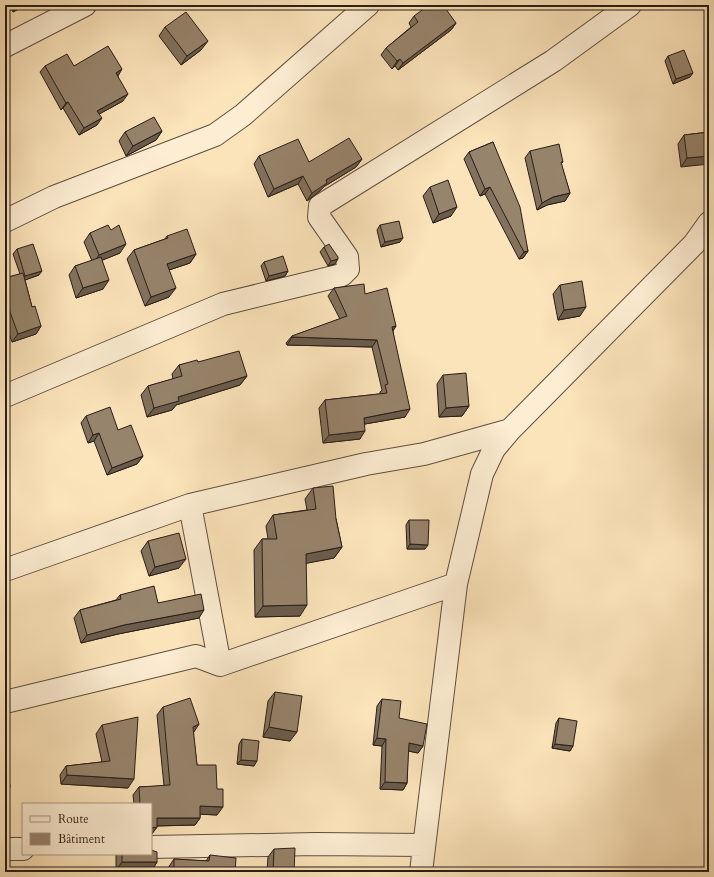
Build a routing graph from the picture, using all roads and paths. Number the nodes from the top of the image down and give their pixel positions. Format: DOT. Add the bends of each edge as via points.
graph roads {
  1 [pos="85,5"];
  2 [pos="368,5"];
  3 [pos="630,5"];
  4 [pos="5,46"];
  5 [pos="5,221"];
  6 [pos="709,223"];
  7 [pos="5,396"];
  8 [pos="510,430"];
  9 [pos="190,505"];
  10 [pos="5,570"];
  11 [pos="456,584"];
  12 [pos="220,665"];
  13 [pos="5,702"];
  14 [pos="424,845"];
  15 [pos="152,847"];
  16 [pos="5,849"];
  17 [pos="22,849"];
  18 [pos="421,872"];
  1 -- 4 [label="street"];
  2 -- 5 [label="street" via="243,116 215,135 54,197"];
  3 -- 7 [label="street" via="553,61 320,206 319,217 347,257 348,269 342,275 223,304"];
  6 -- 8 [label="street" via="694,244"];
  8 -- 9 [label="street" via="424,454 366,464"];
  8 -- 11 [label="street" via="494,449 482,474"];
  9 -- 10 [label="street"];
  9 -- 12 [label="street"];
  11 -- 12 [label="street"];
  11 -- 14 [label="street"];
  12 -- 13 [label="street" via="196,656"];
  14 -- 15 [label="street"];
  14 -- 18 [label="street"];
  16 -- 17 [label="street"];
}
